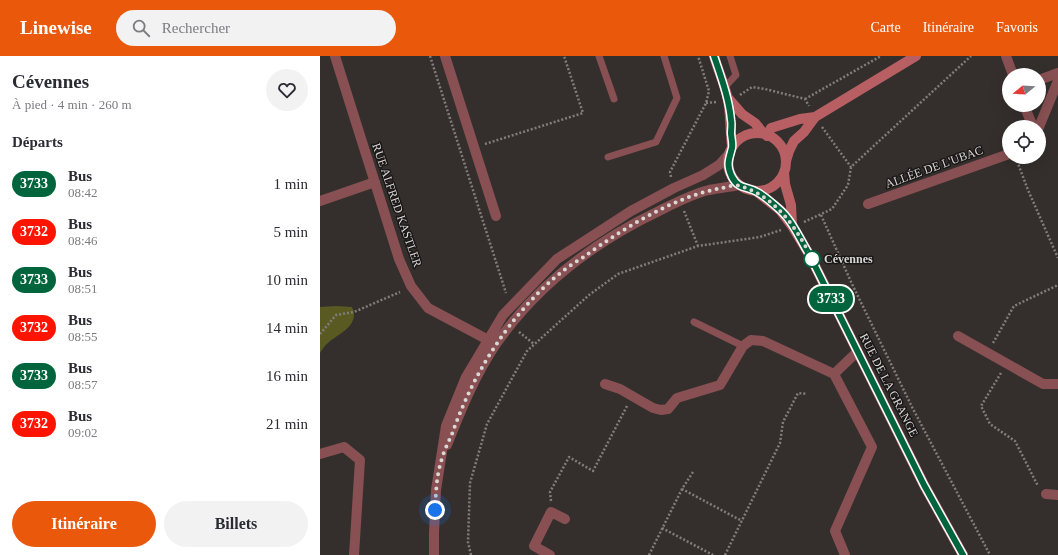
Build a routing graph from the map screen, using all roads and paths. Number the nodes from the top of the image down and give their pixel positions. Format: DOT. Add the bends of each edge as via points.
graph roads {
  1 [pos="336,56"];
  2 [pos="430,56"];
  3 [pos="445,56"];
  4 [pos="564,56"];
  5 [pos="599,56"];
  6 [pos="664,56"];
  7 [pos="698,56"];
  8 [pos="714,56"];
  9 [pos="730,56"];
  10 [pos="881,56"];
  11 [pos="916,56"];
  12 [pos="971,56"];
  13 [pos="1006,56"];
  14 [pos="1010,68"];
  15 [pos="1058,73"];
  16 [pos="1046,77"];
  17 [pos="1058,81"];
  18 [pos="724,88"];
  19 [pos="728,98"];
  20 [pos="614,99"];
  21 [pos="805,99"];
  22 [pos="815,117"];
  23 [pos="1042,120"];
  24 [pos="765,135"];
  25 [pos="475,148"];
  26 [pos="731,150"];
  27 [pos="1002,156"];
  28 [pos="608,157"];
  29 [pos="1018,164"];
  30 [pos="851,167"];
  31 [pos="785,168"];
  32 [pos="375,182"];
  33 [pos="739,185"];
  34 [pos="674,188"];
  35 [pos="756,191"];
  36 [pos="320,201"];
  37 [pos="680,201"];
  38 [pos="868,204"];
  39 [pos="821,214"];
  40 [pos="496,216"];
  41 [pos="792,226"];
  42 [pos="698,246"];
  43 [pos="1058,258"];
  44 [pos="1058,285"];
  45 [pos="411,286"];
  46 [pos="507,295"];
  47 [pos="694,322"];
  48 [pos="320,334"];
  49 [pos="958,336"];
  50 [pos="492,342"];
  51 [pos="743,346"];
  52 [pos="857,352"];
  53 [pos="988,352"];
  54 [pos="1007,363"];
  55 [pos="834,374"];
  56 [pos="605,384"];
  57 [pos="1058,384"];
  58 [pos="807,394"];
  59 [pos="632,396"];
  60 [pos="320,454"];
  61 [pos="692,472"];
  62 [pos="682,489"];
  63 [pos="1046,494"];
  64 [pos="1058,494"];
  65 [pos="551,512"];
  66 [pos="565,519"];
  67 [pos="742,521"];
  68 [pos="662,528"];
  69 [pos="354,555"];
  70 [pos="434,555"];
  71 [pos="471,555"];
  72 [pos="550,555"];
  73 [pos="649,555"];
  74 [pos="713,555"];
  75 [pos="725,555"];
  76 [pos="845,555"];
  77 [pos="963,555"];
  78 [pos="990,555"];
  1 -- 32 [label="street, RUE ALFRED KASTLER"];
  2 -- 46 [label="path"];
  3 -- 25 [label="street"];
  4 -- 25 [label="path" via="583,113"];
  5 -- 20 [label="lane"];
  6 -- 28 [label="lane" via="677,98 656,142"];
  7 -- 34 [label="path" via="709,91 706,103 670,172"];
  8 -- 18 [label="street"];
  9 -- 18 [label="lane" via="736,75"];
  10 -- 21 [label="path"];
  11 -- 22 [label="street"];
  12 -- 30 [label="path"];
  13 -- 14 [label="street"];
  15 -- 16 [label="street"];
  17 -- 23 [label="street"];
  18 -- 19 [label="street"];
  19 -- 21 [label="path" via="752,87"];
  19 -- 24 [label="street"];
  19 -- 26 [label="street"];
  21 -- 22 [label="path"];
  22 -- 24 [label="street" via="771,128"];
  22 -- 30 [label="path"];
  22 -- 31 [label="street" via="794,141"];
  24 -- 26 [label="street" via="755,133 745,136 738,140"];
  24 -- 31 [label="street" via="780,146 784,154"];
  25 -- 40 [label="street"];
  26 -- 33 [label="street" via="729,171"];
  26 -- 34 [label="street" via="718,165"];
  27 -- 38 [label="street, ALLÉE DE L'UBAC"];
  29 -- 43 [label="path"];
  30 -- 39 [label="path" via="848,185 832,209"];
  31 -- 35 [label="street" via="779,180 772,186"];
  31 -- 41 [label="street, RUE DE LA GRANGE"];
  32 -- 36 [label="street"];
  32 -- 45 [label="street, RUE ALFRED KASTLER"];
  33 -- 35 [label="street"];
  33 -- 37 [label="street" via="709,190"];
  34 -- 50 [label="street" via="631,211 557,259 503,315"];
  35 -- 41 [label="street, RUE DE LA GRANGE" via="780,210"];
  37 -- 42 [label="path"];
  37 -- 50 [label="street" via="602,243 562,271"];
  39 -- 41 [label="path"];
  39 -- 78 [label="path" via="912,407"];
  41 -- 42 [label="path" via="760,237"];
  41 -- 52 [label="street, RUE DE LA GRANGE" via="809,254"];
  42 -- 71 [label="path" via="618,274 589,295 527,351 487,424 470,482 468,542"];
  44 -- 53 [label="path" via="1014,306"];
  45 -- 48 [label="path" via="354,312 336,315"];
  45 -- 50 [label="street, RUE ALFRED KASTLER" via="428,308"];
  47 -- 51 [label="lane"];
  49 -- 53 [label="street"];
  50 -- 70 [label="street" via="466,396 441,463 435,510"];
  51 -- 55 [label="street" via="751,340 763,341"];
  51 -- 59 [label="street" via="720,385 677,398 668,409 661,410"];
  52 -- 55 [label="street"];
  52 -- 77 [label="street, RUE DE LA GRANGE" via="924,485"];
  53 -- 54 [label="street"];
  54 -- 57 [label="street" via="1043,384"];
  54 -- 63 [label="path" via="981,406 990,424 1015,441 1036,484"];
  55 -- 76 [label="street" via="872,447 835,530"];
  56 -- 59 [label="street"];
  58 -- 67 [label="path" via="798,393 783,422 780,443"];
  59 -- 65 [label="path" via="593,470 569,457 550,492"];
  60 -- 69 [label="street" via="344,447 360,460"];
  61 -- 62 [label="path"];
  62 -- 67 [label="path"];
  62 -- 68 [label="path"];
  63 -- 64 [label="street"];
  65 -- 66 [label="street"];
  65 -- 72 [label="street" via="534,546"];
  67 -- 75 [label="path"];
  68 -- 73 [label="path"];
  68 -- 74 [label="path"];
}
